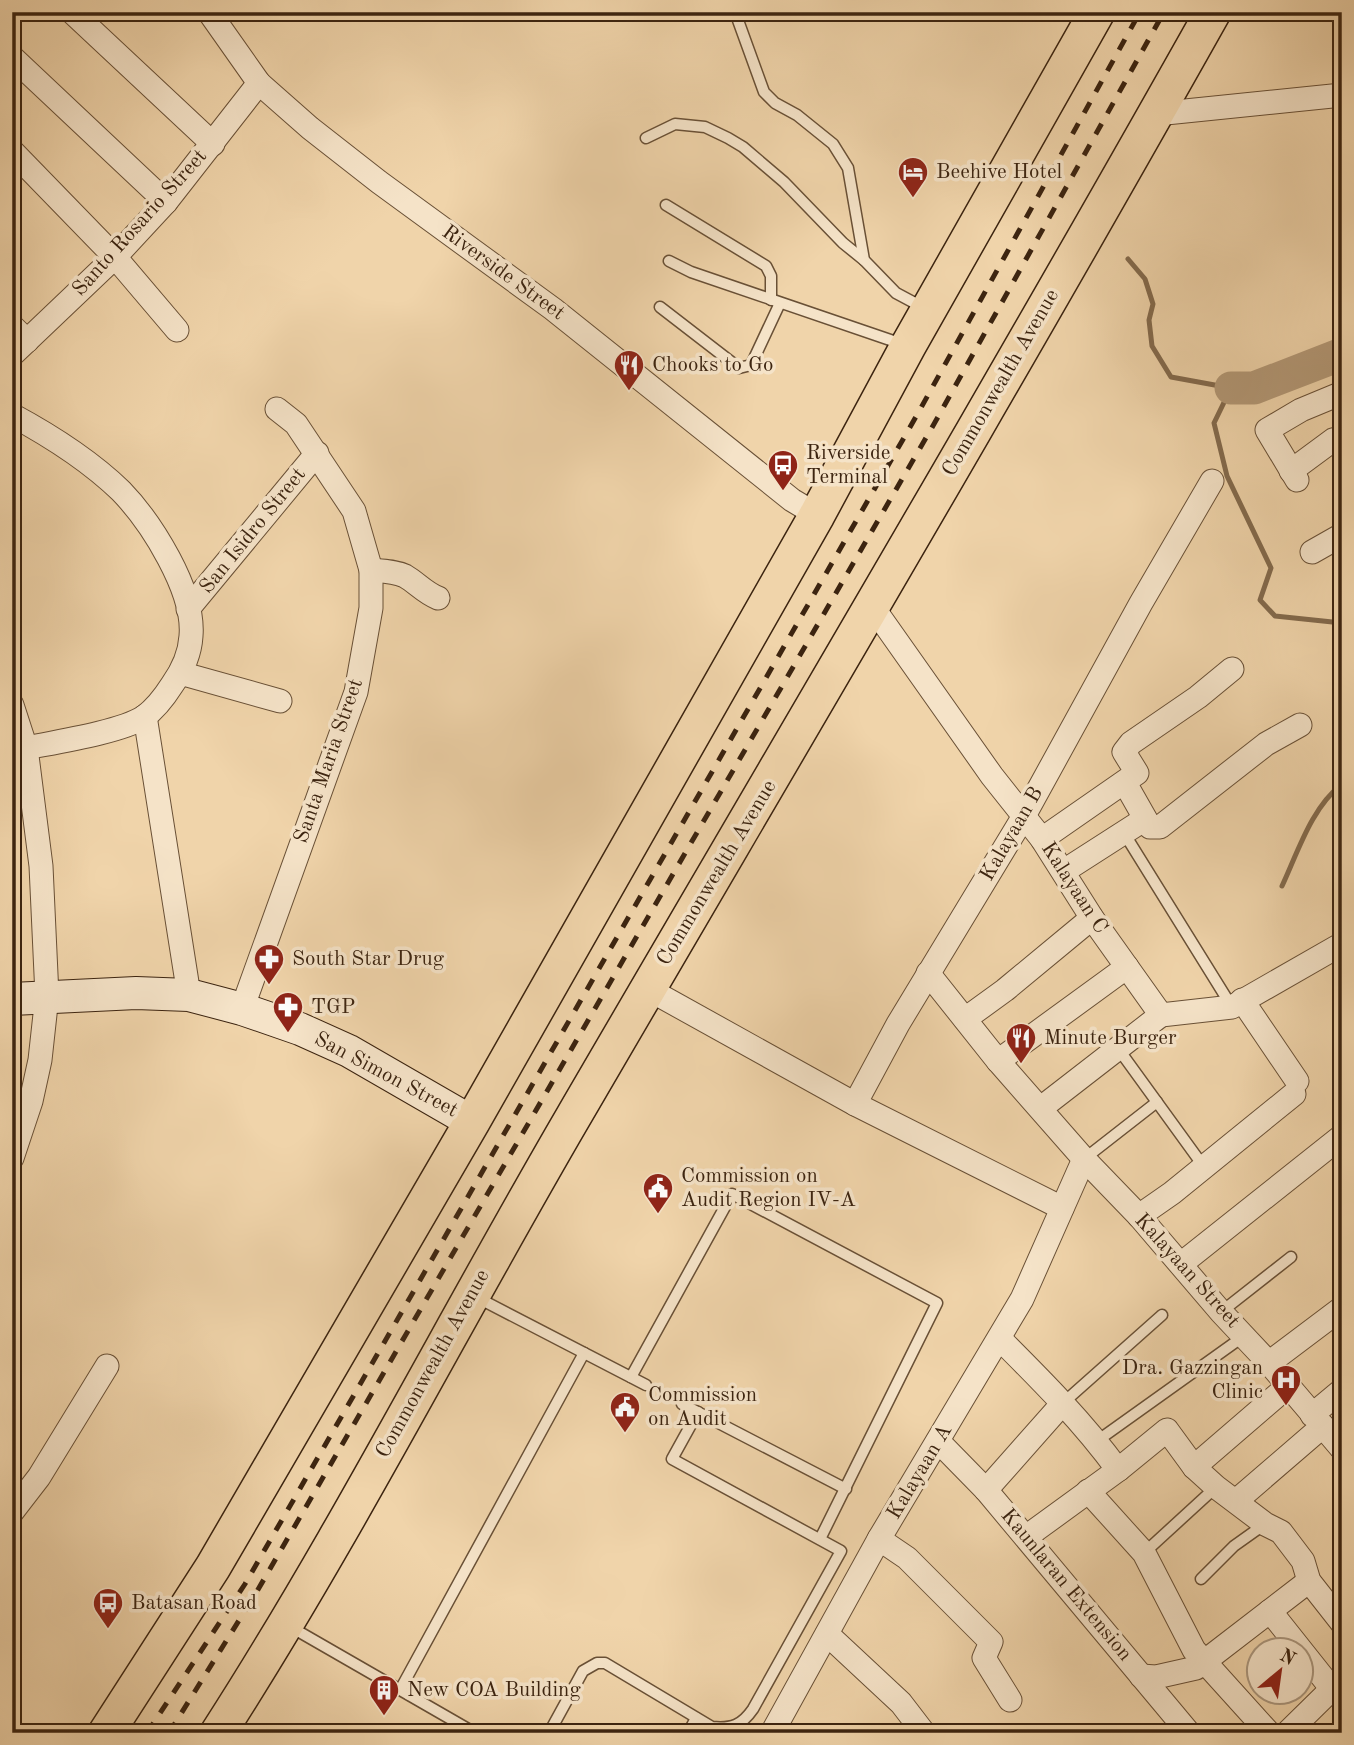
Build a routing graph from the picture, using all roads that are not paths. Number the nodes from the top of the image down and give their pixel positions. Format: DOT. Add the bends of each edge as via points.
graph roads {
  1 [pos="72,12"];
  2 [pos="209,12"];
  3 [pos="736,12"];
  4 [pos="1097,12"];
  5 [pos="1213,12"];
  6 [pos="12,57"];
  7 [pos="259,83"];
  8 [pos="1342,95"];
  9 [pos="1156,114"];
  10 [pos="646,138"];
  11 [pos="212,144"];
  12 [pos="12,151"];
  13 [pos="166,202"];
  14 [pos="666,205"];
  15 [pos="115,257"];
  16 [pos="864,260"];
  17 [pos="669,261"];
  18 [pos="775,302"];
  19 [pos="660,307"];
  20 [pos="928,311"];
  21 [pos="177,330"];
  22 [pos="17,341"];
  23 [pos="908,346"];
  24 [pos="1342,393"];
  25 [pos="276,409"];
  26 [pos="12,415"];
  27 [pos="1342,442"];
  28 [pos="317,453"];
  29 [pos="1212,481"];
  30 [pos="817,515"];
  31 [pos="1342,535"];
  32 [pos="1312,552"];
  33 [pos="371,570"];
  34 [pos="438,598"];
  35 [pos="872,606"];
  36 [pos="188,609"];
  37 [pos="1232,669"];
  38 [pos="180,673"];
  39 [pos="280,701"];
  40 [pos="12,705"];
  41 [pos="145,716"];
  42 [pos="1300,725"];
  43 [pos="26,748"];
  44 [pos="1125,783"];
  45 [pos="1024,816"];
  46 [pos="1145,819"];
  47 [pos="1124,833"];
  48 [pos="1042,839"];
  49 [pos="1064,871"];
  50 [pos="1092,918"];
  51 [pos="1342,944"];
  52 [pos="1127,967"];
  53 [pos="928,973"];
  54 [pos="648,989"];
  55 [pos="188,995"];
  56 [pos="47,996"];
  57 [pos="12,999"];
  58 [pos="1237,1003"];
  59 [pos="242,1009"];
  60 [pos="1161,1015"];
  61 [pos="965,1019"];
  62 [pos="1117,1047"];
  63 [pos="998,1061"];
  64 [pos="1157,1102"];
  65 [pos="855,1104"];
  66 [pos="1041,1108"];
  67 [pos="472,1122"];
  68 [pos="1342,1136"];
  69 [pos="12,1158"];
  70 [pos="1084,1159"];
  71 [pos="1204,1167"];
  72 [pos="1062,1208"];
  73 [pos="1139,1216"];
  74 [pos="1291,1257"];
  75 [pos="1181,1264"];
  76 [pos="472,1295"];
  77 [pos="1342,1308"];
  78 [pos="1221,1311"];
  79 [pos="1162,1315"];
  80 [pos="1244,1336"];
  81 [pos="1000,1339"];
  82 [pos="584,1353"];
  83 [pos="1269,1363"];
  84 [pos="107,1366"];
  85 [pos="632,1377"];
  86 [pos="646,1385"];
  87 [pos="1288,1386"];
  88 [pos="1342,1390"];
  89 [pos="1063,1403"];
  90 [pos="682,1404"];
  91 [pos="698,1412"];
  92 [pos="1317,1421"];
  93 [pos="938,1441"];
  94 [pos="1097,1441"];
  95 [pos="1342,1449"];
  96 [pos="1194,1467"];
  97 [pos="1118,1470"];
  98 [pos="1216,1487"];
  99 [pos="846,1489"];
  100 [pos="986,1489"];
  101 [pos="1088,1491"];
  102 [pos="1236,1501"];
  103 [pos="12,1512"];
  104 [pos="1265,1524"];
  105 [pos="1027,1537"];
  106 [pos="820,1539"];
  107 [pos="879,1539"];
  108 [pos="1144,1553"];
  109 [pos="1201,1579"];
  110 [pos="1310,1581"];
  111 [pos="1270,1611"];
  112 [pos="1342,1623"];
  113 [pos="286,1624"];
  114 [pos="827,1634"];
  115 [pos="1203,1662"];
  116 [pos="1141,1676"];
  117 [pos="1337,1684"];
  118 [pos="400,1690"];
  119 [pos="1010,1700"];
  120 [pos="696,1718"];
  121 [pos="106,1733"];
  122 [pos="218,1733"];
  123 [pos="475,1733"];
  124 [pos="549,1733"];
  125 [pos="688,1733"];
  126 [pos="772,1733"];
  127 [pos="924,1733"];
  128 [pos="1189,1733"];
  129 [pos="1269,1733"];
  130 [pos="1287,1733"];
  1 -- 11 [label="street"];
  2 -- 7 [label="street, Riverside Street"];
  3 -- 16 [label="lane" via="764,92 833,144 848,169"];
  4 -- 20 [label="main road"];
  5 -- 9 [label="main road, Commonwealth Avenue"];
  6 -- 13 [label="street"];
  7 -- 11 [label="street, Santo Rosario Street"];
  7 -- 30 [label="street, Riverside Street" via="350,161 553,309 792,500"];
  8 -- 9 [label="street"];
  9 -- 35 [label="main road, Commonwealth Avenue"];
  10 -- 16 [label="lane" via="676,124 705,128 728,138 798,194"];
  11 -- 13 [label="street, Santo Rosario Street"];
  12 -- 15 [label="street"];
  13 -- 15 [label="street, Santo Rosario Street"];
  14 -- 18 [label="lane" via="766,266"];
  15 -- 21 [label="street"];
  15 -- 22 [label="street, Santo Rosario Street"];
  16 -- 20 [label="lane" via="896,293"];
  17 -- 18 [label="lane"];
  18 -- 19 [label="lane" via="751,365 739,368"];
  18 -- 23 [label="lane"];
  20 -- 23 [label="main road"];
  23 -- 30 [label="main road"];
  24 -- 27 [label="street" via="1268,427 1294,475 1333,440"];
  25 -- 28 [label="street, Santa Maria Street" via="296,424"];
  26 -- 36 [label="street, San Isidro Street" via="78,454 121,491 157,535"];
  28 -- 33 [label="street, Santa Maria Street" via="354,511"];
  28 -- 36 [label="street, San Isidro Street"];
  29 -- 45 [label="street, Kalayaan B"];
  30 -- 67 [label="main road"];
  31 -- 32 [label="street"];
  33 -- 34 [label="street" via="404,576"];
  33 -- 59 [label="street, Santa Maria Street" via="371,608 356,692"];
  35 -- 45 [label="street, Kalayaan C"];
  35 -- 54 [label="main road, Commonwealth Avenue"];
  36 -- 38 [label="street, San Isidro Street" via="192,635"];
  37 -- 44 [label="street" via="1131,743 1124,752 1137,773"];
  38 -- 39 [label="street"];
  38 -- 41 [label="street, San Isidro Street"];
  40 -- 43 [label="street"];
  41 -- 43 [label="street, San Isidro Street" via="130,724"];
  41 -- 55 [label="street"];
  42 -- 46 [label="street" via="1266,744 1160,827 1150,827"];
  43 -- 56 [label="street" via="41,866"];
  44 -- 46 [label="street"];
  44 -- 48 [label="street"];
  45 -- 48 [label="street, Kalayaan C"];
  45 -- 53 [label="street, Kalayaan B"];
  46 -- 47 [label="street"];
  47 -- 49 [label="street"];
  47 -- 58 [label="lane"];
  48 -- 49 [label="street, Kalayaan C"];
  49 -- 50 [label="street, Kalayaan C"];
  50 -- 52 [label="street, Kalayaan C"];
  50 -- 61 [label="street"];
  51 -- 58 [label="street"];
  52 -- 60 [label="street, Kalayaan C"];
  52 -- 63 [label="street"];
  53 -- 61 [label="street"];
  53 -- 65 [label="street, Kalayaan B"];
  54 -- 65 [label="street"];
  54 -- 76 [label="main road, Commonwealth Avenue"];
  55 -- 56 [label="main road, San Simon Street"];
  55 -- 59 [label="main road, San Simon Street"];
  56 -- 57 [label="main road, San Simon Street"];
  56 -- 69 [label="street" via="31,1101"];
  58 -- 60 [label="street"];
  58 -- 71 [label="street" via="1296,1087"];
  59 -- 67 [label="main road, San Simon Street" via="349,1051"];
  60 -- 62 [label="street"];
  61 -- 63 [label="street"];
  62 -- 64 [label="lane"];
  62 -- 66 [label="street"];
  63 -- 66 [label="street"];
  64 -- 70 [label="lane"];
  64 -- 71 [label="lane"];
  65 -- 72 [label="street"];
  66 -- 70 [label="street"];
  67 -- 121 [label="main road" via="213,1567"];
  68 -- 75 [label="street"];
  70 -- 72 [label="street, Kalayaan A"];
  70 -- 73 [label="street, Kalayaan Street"];
  71 -- 73 [label="street"];
  72 -- 81 [label="street, Kalayaan A"];
  73 -- 75 [label="street, Kalayaan Street"];
  74 -- 78 [label="lane"];
  75 -- 78 [label="street, Kalayaan Street"];
  76 -- 82 [label="lane"];
  76 -- 113 [label="main road, Commonwealth Avenue"];
  77 -- 83 [label="street"];
  78 -- 80 [label="street, Kalayaan Street"];
  79 -- 89 [label="lane"];
  80 -- 83 [label="street, Kalayaan Street"];
  80 -- 94 [label="lane"];
  81 -- 89 [label="street"];
  81 -- 93 [label="street, Kalayaan A"];
  82 -- 85 [label="lane"];
  82 -- 118 [label="lane"];
  83 -- 87 [label="street, Kalayaan Street"];
  84 -- 103 [label="street" via="39,1477"];
  85 -- 86 [label="lane"];
  85 -- 99 [label="lane" via="732,1194 937,1303"];
  87 -- 92 [label="street, Kalayaan Street"];
  87 -- 96 [label="street"];
  88 -- 92 [label="street"];
  89 -- 94 [label="street"];
  89 -- 100 [label="street"];
  90 -- 91 [label="lane"];
  91 -- 99 [label="lane"];
  91 -- 106 [label="lane" via="672,1459"];
  92 -- 95 [label="street, Kalayaan Street"];
  92 -- 102 [label="street"];
  93 -- 100 [label="street, Kaunlaran Extension"];
  93 -- 107 [label="street, Kalayaan A"];
  94 -- 97 [label="street"];
  96 -- 97 [label="street" via="1167,1430"];
  96 -- 98 [label="street"];
  97 -- 101 [label="street"];
  98 -- 102 [label="street"];
  98 -- 108 [label="lane"];
  99 -- 106 [label="lane"];
  100 -- 105 [label="street, Kaunlaran Extension"];
  101 -- 105 [label="street"];
  101 -- 108 [label="street"];
  102 -- 104 [label="street"];
  104 -- 109 [label="lane" via="1234,1546"];
  104 -- 110 [label="street" via="1281,1532 1303,1561"];
  105 -- 116 [label="street, Kaunlaran Extension"];
  106 -- 120 [label="lane" via="841,1551 753,1709 743,1722 728,1729"];
  107 -- 114 [label="street, Kalayaan A"];
  107 -- 119 [label="street" via="908,1558 991,1642 984,1658"];
  108 -- 115 [label="street"];
  110 -- 111 [label="street"];
  110 -- 112 [label="street"];
  111 -- 115 [label="street"];
  111 -- 117 [label="street"];
  113 -- 118 [label="lane"];
  113 -- 122 [label="main road, Commonwealth Avenue"];
  114 -- 126 [label="street, Kalayaan A"];
  114 -- 127 [label="street" via="901,1703"];
  115 -- 116 [label="street" via="1181,1673"];
  115 -- 129 [label="street"];
  116 -- 128 [label="street, Kaunlaran Extension"];
  117 -- 130 [label="street"];
  118 -- 123 [label="lane"];
  120 -- 124 [label="lane" via="605,1663 597,1663 583,1671"];
  120 -- 125 [label="lane"];
}
